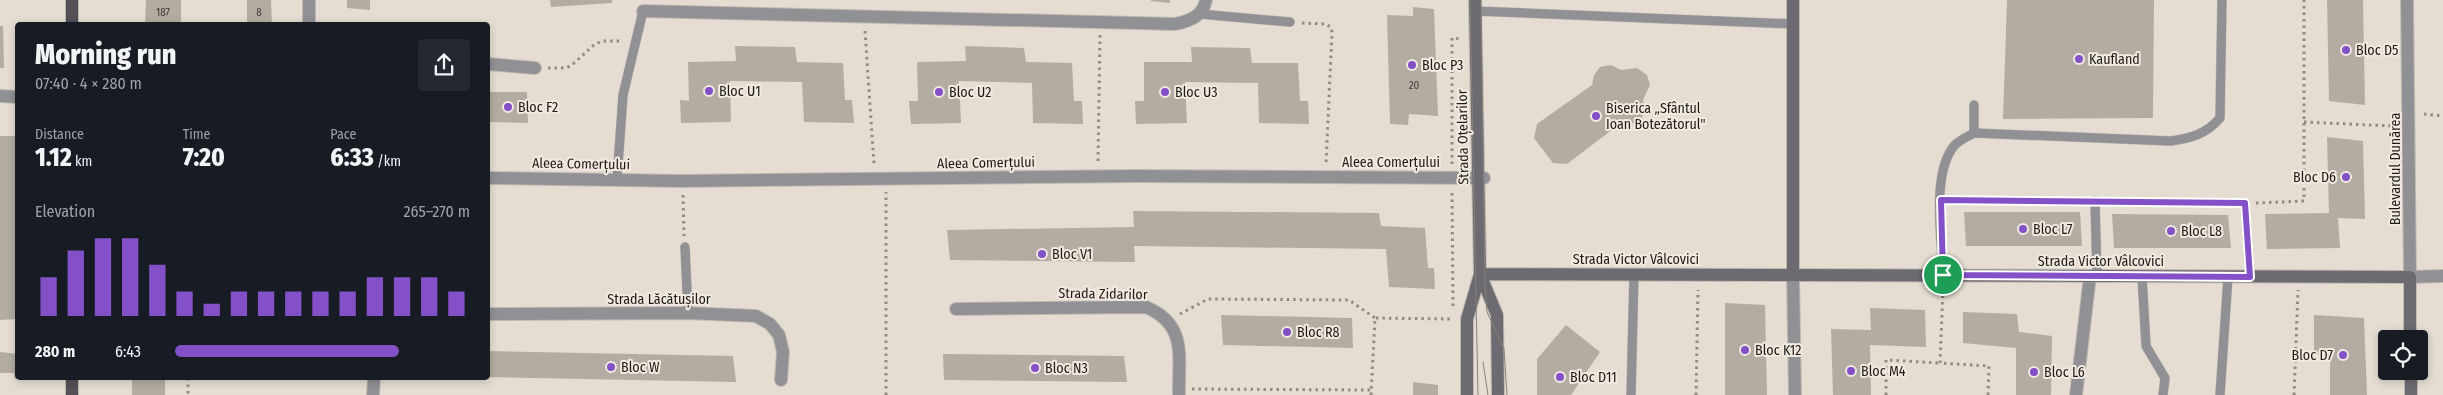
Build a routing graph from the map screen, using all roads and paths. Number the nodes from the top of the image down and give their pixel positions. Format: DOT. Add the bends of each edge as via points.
graph roads {
  1 [pos="72,0"];
  2 [pos="309,0"];
  3 [pos="1206,0"];
  4 [pos="1793,0"];
  5 [pos="2222,0"];
  6 [pos="2304,0"];
  7 [pos="2407,0"];
  8 [pos="1475,6"];
  9 [pos="643,11"];
  10 [pos="1200,14"];
  11 [pos="864,18"];
  12 [pos="72,22"];
  13 [pos="309,22"];
  14 [pos="1101,22"];
  15 [pos="1290,22"];
  16 [pos="1794,24"];
  17 [pos="1477,39"];
  18 [pos="635,42"];
  19 [pos="490,64"];
  20 [pos="534,68"];
  21 [pos="0,96"];
  22 [pos="15,97"];
  23 [pos="1974,105"];
  24 [pos="2410,113"];
  25 [pos="2443,116"];
  26 [pos="2304,122"];
  27 [pos="2410,127"];
  28 [pos="1974,133"];
  29 [pos="1098,177"];
  30 [pos="1326,177"];
  31 [pos="1452,177"];
  32 [pos="490,178"];
  33 [pos="1482,178"];
  34 [pos="617,179"];
  35 [pos="881,179"];
  36 [pos="682,181"];
  37 [pos="1941,200"];
  38 [pos="2095,201"];
  39 [pos="2245,203"];
  40 [pos="685,246"];
  41 [pos="1480,274"];
  42 [pos="1634,274"];
  43 [pos="1699,274"];
  44 [pos="1792,275"];
  45 [pos="1943,275"];
  46 [pos="2093,276"];
  47 [pos="2142,276"];
  48 [pos="2443,276"];
  49 [pos="2228,277"];
  50 [pos="2250,277"];
  51 [pos="2298,277"];
  52 [pos="2410,277"];
  53 [pos="956,309"];
  54 [pos="688,313"];
  55 [pos="490,314"];
  56 [pos="1375,318"];
  57 [pos="1169,321"];
  58 [pos="2410,330"];
  59 [pos="1940,363"];
  60 [pos="72,380"];
  61 [pos="188,380"];
  62 [pos="374,380"];
  63 [pos="781,380"];
  64 [pos="2410,380"];
  65 [pos="1372,390"];
  66 [pos="1179,392"];
  67 [pos="72,395"];
  68 [pos="188,395"];
  69 [pos="374,395"];
  70 [pos="886,395"];
  71 [pos="1371,395"];
  72 [pos="1467,395"];
  73 [pos="1498,395"];
  74 [pos="1631,395"];
  75 [pos="1696,395"];
  76 [pos="1795,395"];
  77 [pos="1886,395"];
  78 [pos="1988,395"];
  79 [pos="2076,395"];
  80 [pos="2163,395"];
  81 [pos="2220,395"];
  82 [pos="2294,395"];
  83 [pos="2411,395"];
  1 -- 12 [label="main road"];
  2 -- 13 [label="street"];
  3 -- 10 [label="street"];
  4 -- 16 [label="street"];
  5 -- 28 [label="lane" via="2220,118 2209,130 2192,138 2171,141"];
  6 -- 26 [label="path"];
  7 -- 24 [label="street, Bulevardul Dunărea"];
  8 -- 16 [label="lane"];
  8 -- 17 [label="street, Strada Oțelarilor"];
  9 -- 11 [label="street"];
  9 -- 18 [label="lane"];
  10 -- 14 [label="street" via="1175,24"];
  10 -- 15 [label="lane"];
  11 -- 14 [label="street"];
  11 -- 35 [label="path"];
  14 -- 29 [label="path"];
  15 -- 30 [label="path" via="1331,27"];
  16 -- 44 [label="street"];
  17 -- 31 [label="path" via="1452,38"];
  17 -- 33 [label="street, Strada Oțelarilor"];
  18 -- 20 [label="path" via="603,41 566,68"];
  18 -- 34 [label="lane" via="623,95"];
  19 -- 20 [label="street"];
  21 -- 22 [label="street"];
  23 -- 28 [label="lane"];
  24 -- 25 [label="path"];
  24 -- 27 [label="street, Bulevardul Dunărea"];
  26 -- 27 [label="path"];
  26 -- 39 [label="path" via="2304,201"];
  27 -- 52 [label="street, Bulevardul Dunărea"];
  28 -- 37 [label="lane" via="1955,146 1947,158"];
  29 -- 30 [label="street, Aleea Comerțului"];
  29 -- 35 [label="street, Aleea Comerțului"];
  30 -- 31 [label="street, Aleea Comerțului"];
  31 -- 33 [label="street, Aleea Comerțului"];
  31 -- 56 [label="path" via="1453,319"];
  32 -- 34 [label="street, Aleea Comerțului"];
  33 -- 41 [label="street, Strada Oțelarilor"];
  34 -- 36 [label="street, Aleea Comerțului"];
  35 -- 36 [label="street, Aleea Comerțului"];
  35 -- 70 [label="path"];
  36 -- 40 [label="path"];
  37 -- 38 [label="path"];
  37 -- 45 [label="lane"];
  38 -- 39 [label="path"];
  38 -- 46 [label="lane"];
  39 -- 50 [label="lane"];
  40 -- 54 [label="lane"];
  41 -- 42 [label="street, Strada Victor Vâlcovici"];
  41 -- 72 [label="street, Strada Oțelarilor" via="1467,319"];
  41 -- 73 [label="street, Strada Oțelarilor" via="1497,315"];
  42 -- 43 [label="street, Strada Victor Vâlcovici"];
  42 -- 74 [label="lane"];
  43 -- 44 [label="street, Strada Victor Vâlcovici"];
  43 -- 75 [label="path"];
  44 -- 45 [label="street, Strada Victor Vâlcovici"];
  44 -- 76 [label="street"];
  45 -- 46 [label="street, Strada Victor Vâlcovici"];
  45 -- 59 [label="path"];
  46 -- 47 [label="street, Strada Victor Vâlcovici"];
  46 -- 79 [label="street"];
  47 -- 49 [label="street, Strada Victor Vâlcovici"];
  47 -- 80 [label="lane" via="2146,346 2165,378"];
  48 -- 52 [label="street"];
  49 -- 50 [label="street, Strada Victor Vâlcovici"];
  49 -- 81 [label="lane"];
  50 -- 51 [label="street, Strada Victor Vâlcovici"];
  51 -- 52 [label="street, Strada Victor Vâlcovici"];
  51 -- 82 [label="path"];
  52 -- 58 [label="street, Bulevardul Dunărea"];
  53 -- 57 [label="street, Strada Zidarilor" via="1146,307 1161,313"];
  54 -- 55 [label="street, Strada Lăcătușilor"];
  54 -- 63 [label="street, Strada Lăcătușilor" via="756,316 770,324 779,335 783,352"];
  56 -- 57 [label="path" via="1349,300 1208,299"];
  56 -- 65 [label="path"];
  57 -- 66 [label="street" via="1178,342"];
  59 -- 77 [label="path" via="1886,360"];
  59 -- 78 [label="path" via="1989,366"];
  60 -- 67 [label="main road"];
  61 -- 68 [label="path"];
  62 -- 69 [label="street"];
  64 -- 83 [label="street"];
  65 -- 66 [label="path"];
  65 -- 71 [label="path"];
}
